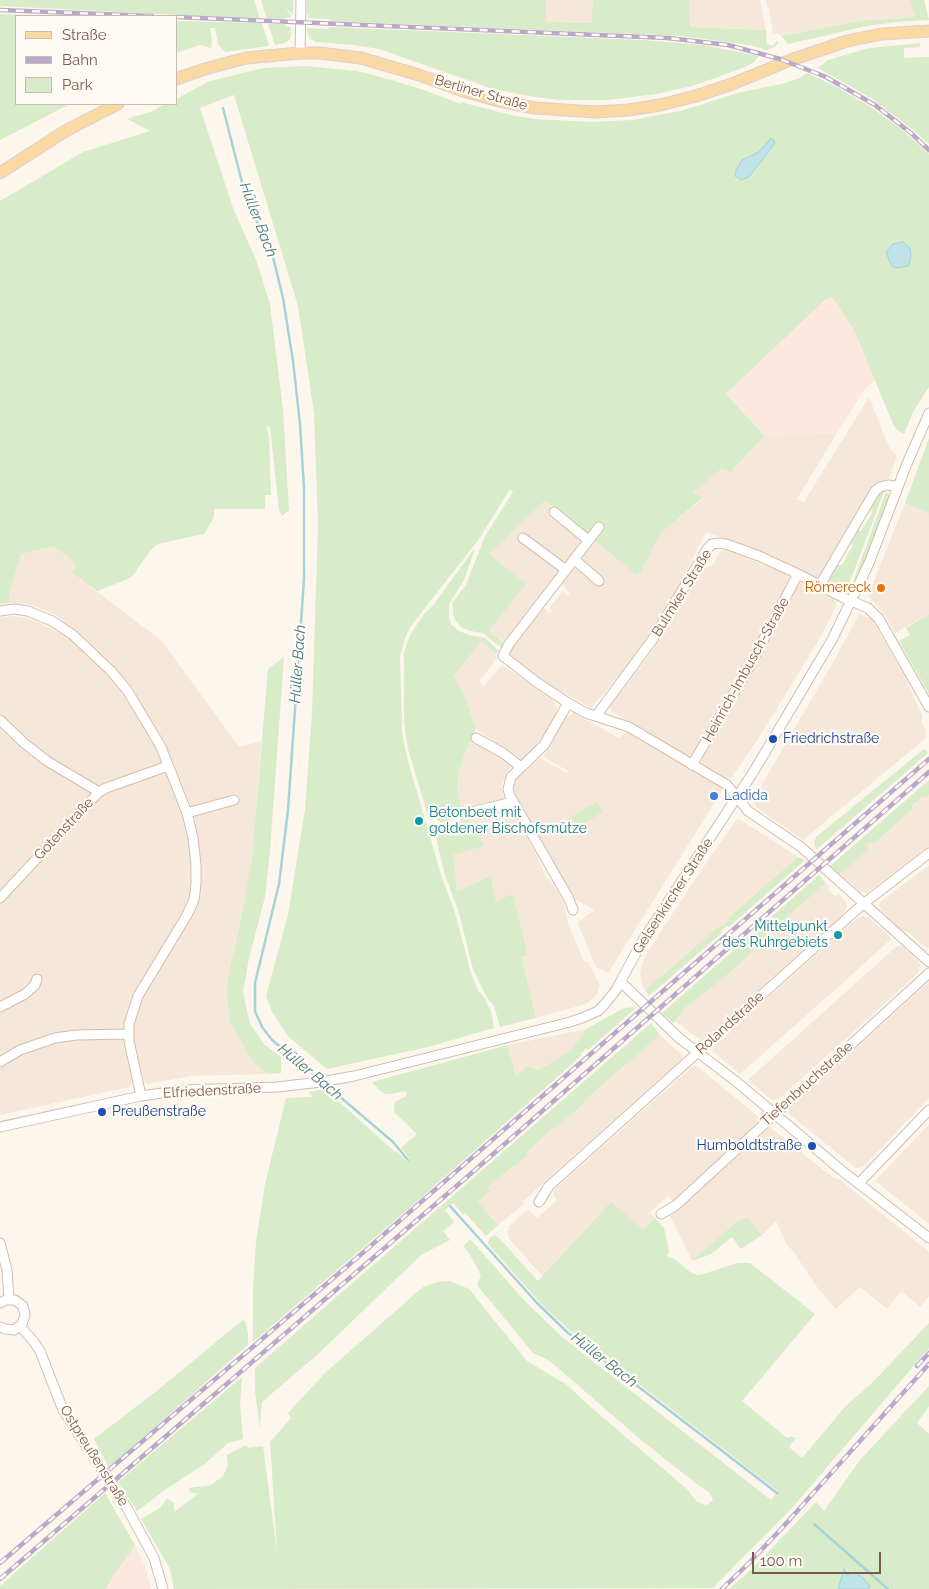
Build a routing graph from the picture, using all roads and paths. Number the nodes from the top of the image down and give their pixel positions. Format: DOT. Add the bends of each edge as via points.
graph roads {
  1 [pos="301,0"];
  2 [pos="929,31"];
  3 [pos="300,53"];
  4 [pos="178,78"];
  5 [pos="116,105"];
  6 [pos="0,173"];
  7 [pos="929,413"];
  8 [pos="898,488"];
  9 [pos="554,512"];
  10 [pos="599,527"];
  11 [pos="523,538"];
  12 [pos="588,540"];
  13 [pos="574,559"];
  14 [pos="566,570"];
  15 [pos="798,574"];
  16 [pos="599,581"];
  17 [pos="820,585"];
  18 [pos="852,602"];
  19 [pos="0,611"];
  20 [pos="568,703"];
  21 [pos="929,707"];
  22 [pos="596,716"];
  23 [pos="0,720"];
  24 [pos="476,738"];
  25 [pos="692,765"];
  26 [pos="168,766"];
  27 [pos="521,766"];
  28 [pos="99,792"];
  29 [pos="738,797"];
  30 [pos="234,800"];
  31 [pos="513,802"];
  32 [pos="187,814"];
  33 [pos="463,814"];
  34 [pos="929,853"];
  35 [pos="0,898"];
  36 [pos="863,904"];
  37 [pos="573,910"];
  38 [pos="929,962"];
  39 [pos="929,973"];
  40 [pos="37,979"];
  41 [pos="621,982"];
  42 [pos="0,1008"];
  43 [pos="128,1034"];
  44 [pos="698,1052"];
  45 [pos="0,1062"];
  46 [pos="277,1087"];
  47 [pos="141,1096"];
  48 [pos="929,1110"];
  49 [pos="774,1114"];
  50 [pos="0,1127"];
  51 [pos="859,1182"];
  52 [pos="539,1202"];
  53 [pos="661,1214"];
  54 [pos="929,1238"];
  55 [pos="0,1243"];
  56 [pos="4,1301"];
  57 [pos="20,1326"];
  58 [pos="0,1327"];
  59 [pos="163,1589"];
  1 -- 3 [label="street"];
  2 -- 3 [label="main road, Berliner Straße" via="882,34 847,41 696,96 660,105 595,112 535,108 499,101 361,58"];
  3 -- 4 [label="main road, Berliner Straße" via="246,58"];
  5 -- 6 [label="main road" via="67,130"];
  7 -- 8 [label="street, Gelsenkircher Straße"];
  8 -- 17 [label="street" via="888,485 875,491"];
  8 -- 18 [label="street, Gelsenkircher Straße"];
  9 -- 12 [label="street"];
  10 -- 12 [label="street"];
  11 -- 14 [label="street"];
  12 -- 13 [label="street"];
  13 -- 14 [label="street"];
  13 -- 16 [label="street"];
  14 -- 20 [label="street" via="503,656"];
  15 -- 17 [label="street, Bulmker Straße"];
  15 -- 22 [label="street, Bulmker Straße" via="726,544 712,544 653,639"];
  15 -- 25 [label="street, Heinrich-Imbusch-Straße"];
  17 -- 18 [label="street, Bulmker Straße"];
  18 -- 21 [label="street, Bulmker Straße" via="868,608 879,619"];
  18 -- 29 [label="street, Gelsenkircher Straße" via="834,638"];
  19 -- 26 [label="street" via="14,609 37,613 60,626 94,654 127,690"];
  20 -- 22 [label="street"];
  20 -- 27 [label="street" via="544,745"];
  22 -- 25 [label="street" via="629,727"];
  23 -- 28 [label="street" via="48,761"];
  24 -- 27 [label="street"];
  25 -- 29 [label="street" via="727,785"];
  26 -- 28 [label="street, Gotenstraße"];
  26 -- 32 [label="street"];
  27 -- 31 [label="street" via="508,783"];
  28 -- 35 [label="street, Gotenstraße"];
  29 -- 36 [label="street" via="748,811 801,847"];
  29 -- 41 [label="street, Gelsenkircher Straße" via="643,940"];
  30 -- 32 [label="street"];
  31 -- 33 [label="street"];
  31 -- 37 [label="street"];
  32 -- 43 [label="street" via="195,853 194,900 138,996"];
  34 -- 36 [label="street, Rolandstraße"];
  36 -- 38 [label="street"];
  36 -- 44 [label="street, Rolandstraße"];
  39 -- 49 [label="street, Tiefenbruchstraße"];
  40 -- 42 [label="street" via="32,989"];
  41 -- 44 [label="street"];
  41 -- 46 [label="street, Gelsenkircher Straße" via="598,1011 582,1018 342,1078"];
  43 -- 45 [label="street" via="55,1038 20,1050"];
  43 -- 47 [label="street"];
  44 -- 49 [label="street"];
  44 -- 52 [label="street, Rolandstraße" via="549,1186"];
  46 -- 47 [label="street, Elfriedenstraße" via="184,1090"];
  47 -- 50 [label="street, Elfriedenstraße"];
  48 -- 51 [label="street"];
  49 -- 51 [label="street"];
  49 -- 53 [label="street, Tiefenbruchstraße" via="675,1206"];
  51 -- 54 [label="street"];
  55 -- 56 [label="street" via="7,1270"];
  56 -- 57 [label="street" via="20,1302 25,1310"];
  57 -- 58 [label="street" via="9,1330"];
  57 -- 59 [label="street, Ostpreußenstraße" via="40,1351 63,1410 127,1508 154,1558"];
}
